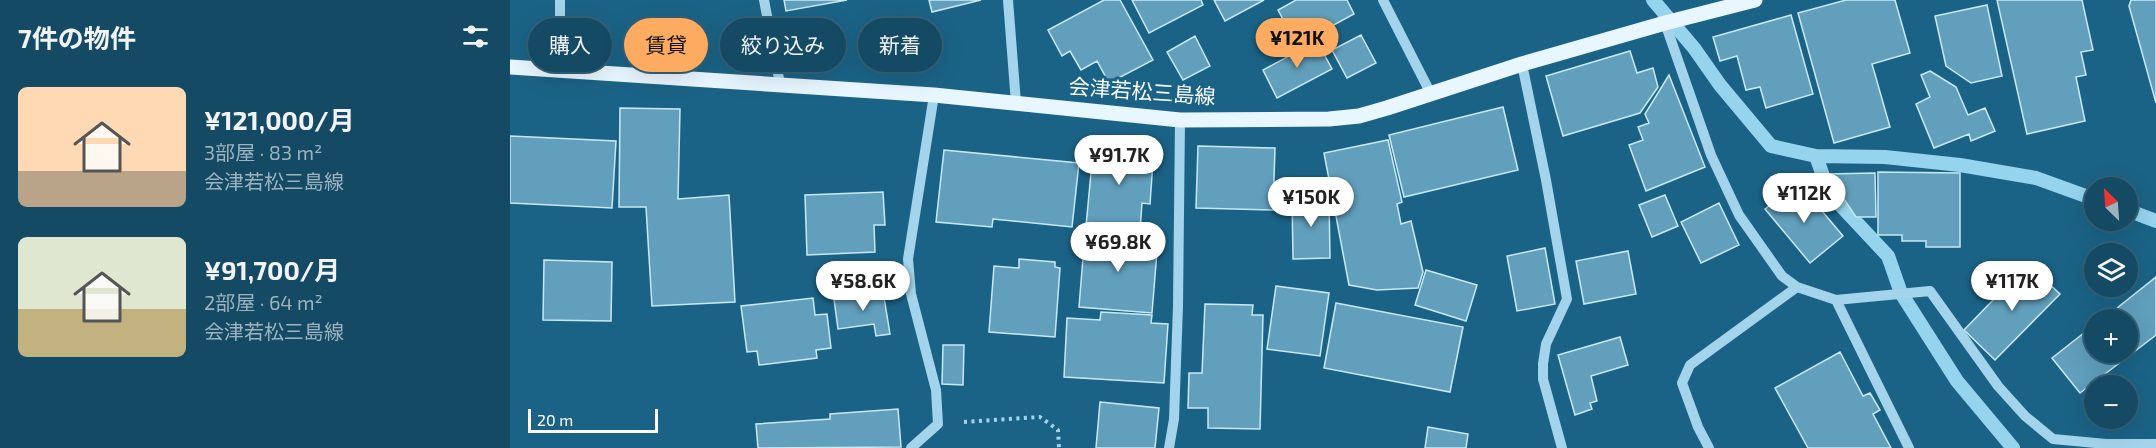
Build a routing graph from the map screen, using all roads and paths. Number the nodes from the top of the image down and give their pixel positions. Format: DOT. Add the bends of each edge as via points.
graph roads {
  1 [pos="560,0"];
  2 [pos="764,0"];
  3 [pos="1008,0"];
  4 [pos="1383,0"];
  5 [pos="1755,0"];
  6 [pos="560,18"];
  7 [pos="1665,23"];
  8 [pos="1522,64"];
  9 [pos="510,67"];
  10 [pos="528,68"];
  11 [pos="591,72"];
  12 [pos="780,84"];
  13 [pos="1431,94"];
  14 [pos="934,95"];
  15 [pos="1016,103"];
  16 [pos="1180,120"];
  17 [pos="1797,287"];
  18 [pos="1836,300"];
  19 [pos="938,424"];
  20 [pos="2156,444"];
  21 [pos="2131,446"];
  22 [pos="911,448"];
  23 [pos="1059,448"];
  24 [pos="1169,448"];
  25 [pos="1562,448"];
  26 [pos="1709,448"];
  27 [pos="1909,448"];
  1 -- 6 [label="street"];
  2 -- 12 [label="street"];
  3 -- 15 [label="street"];
  4 -- 13 [label="street"];
  5 -- 7 [label="main road, 会津若松三島線"];
  7 -- 8 [label="main road, 会津若松三島線"];
  7 -- 17 [label="street" via="1711,155 1739,215 1782,276"];
  8 -- 13 [label="main road, 会津若松三島線"];
  8 -- 25 [label="street" via="1566,299 1546,344 1543,363 1543,379"];
  9 -- 10 [label="main road, 会津若松三島線"];
  11 -- 12 [label="main road, 会津若松三島線"];
  12 -- 14 [label="main road, 会津若松三島線"];
  13 -- 16 [label="main road, 会津若松三島線" via="1359,116"];
  14 -- 15 [label="main road, 会津若松三島線"];
  14 -- 19 [label="street" via="908,259 911,294 936,390"];
  15 -- 16 [label="main road, 会津若松三島線"];
  16 -- 24 [label="street" via="1178,317"];
  17 -- 18 [label="street"];
  17 -- 26 [label="street" via="1690,365 1682,383"];
  18 -- 21 [label="street" via="1930,291 1998,386 2053,439"];
  18 -- 27 [label="street"];
  19 -- 22 [label="street"];
  19 -- 23 [label="path" via="1040,417 1058,430"];
  20 -- 21 [label="street"];
}
